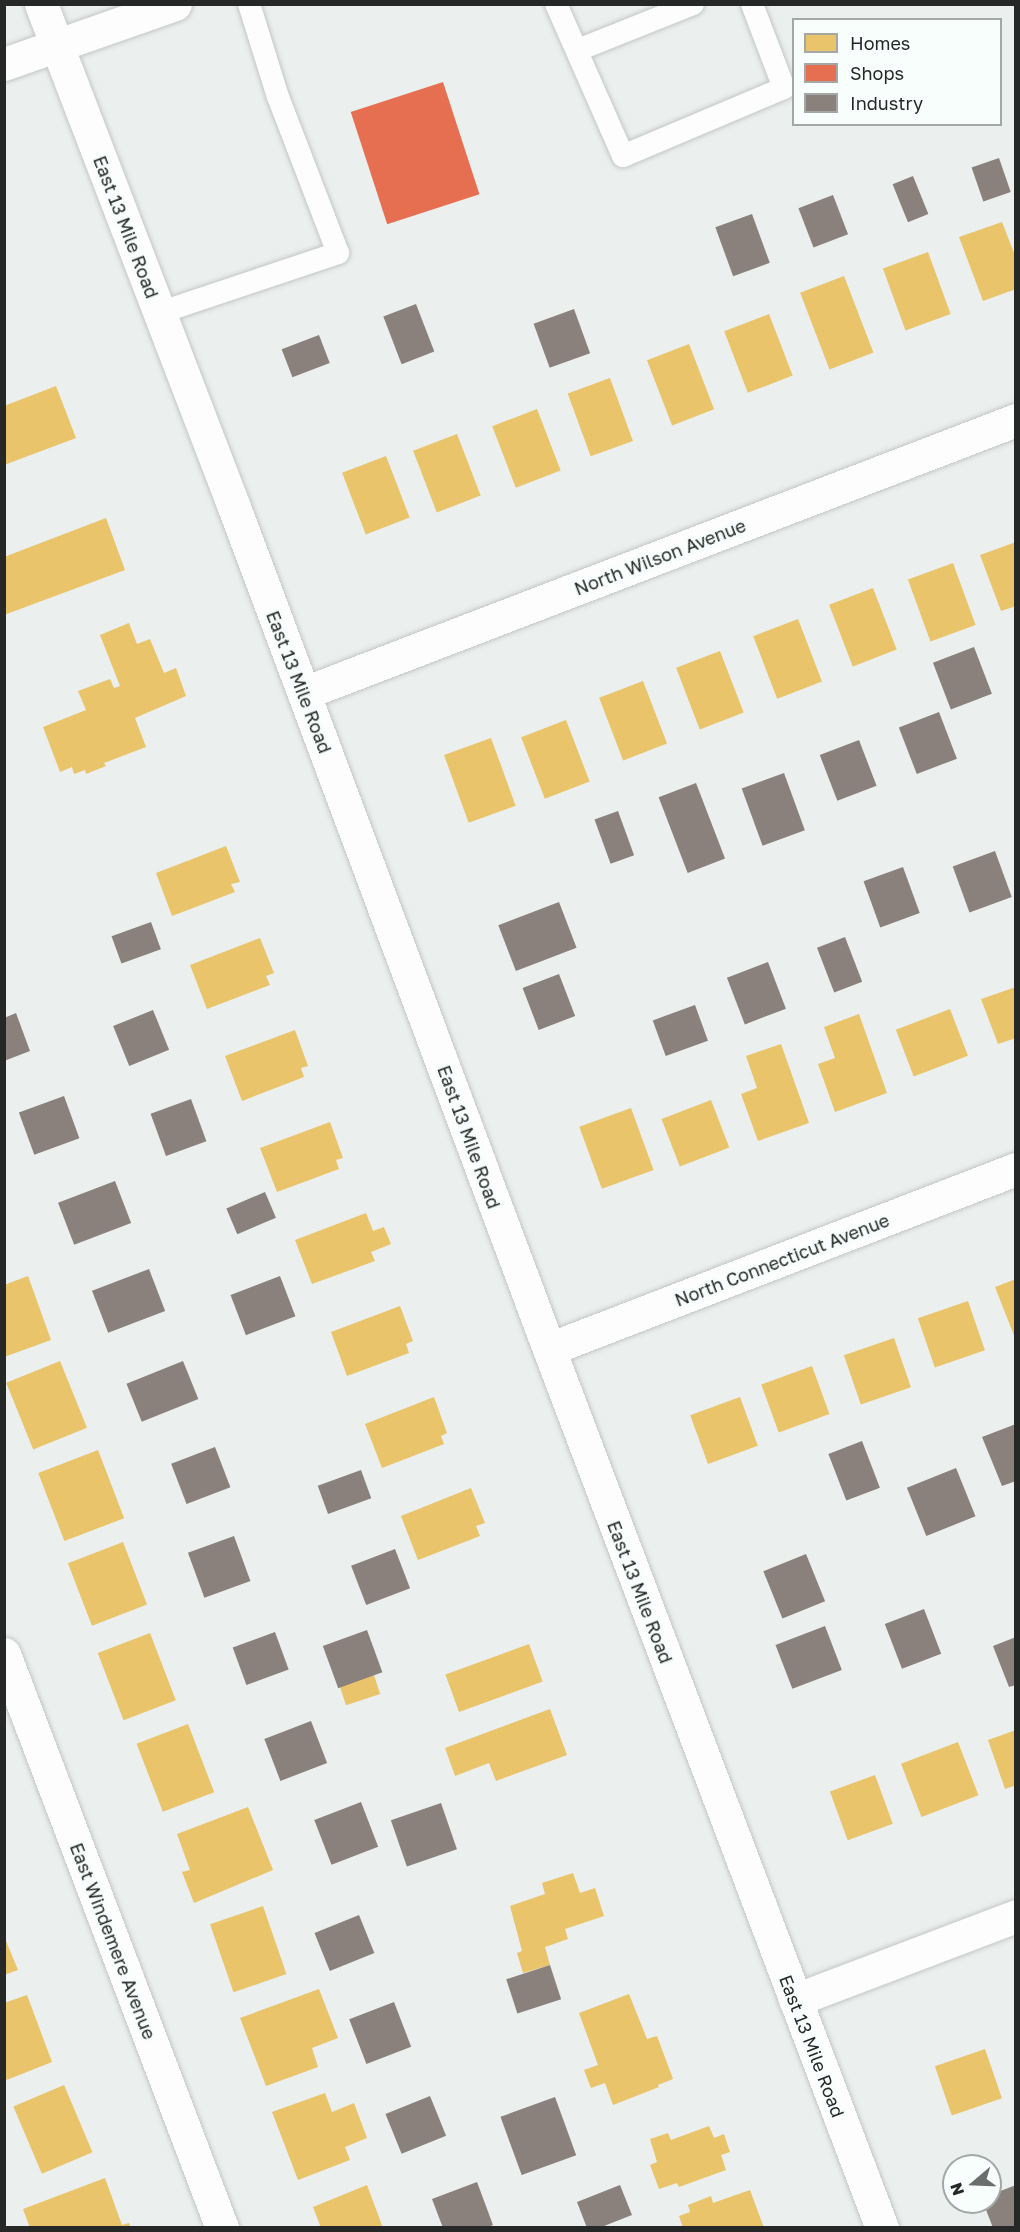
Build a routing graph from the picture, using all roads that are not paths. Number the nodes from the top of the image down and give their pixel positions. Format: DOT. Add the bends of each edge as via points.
graph roads {
  1 [pos="41,4"];
  2 [pos="175,4"];
  3 [pos="249,4"];
  4 [pos="556,4"];
  5 [pos="693,4"];
  6 [pos="752,4"];
  7 [pos="56,46"];
  8 [pos="578,50"];
  9 [pos="4,64"];
  10 [pos="159,313"];
  11 [pos="1016,420"];
  12 [pos="304,693"];
  13 [pos="1016,1169"];
  14 [pos="549,1349"];
  15 [pos="4,1654"];
  16 [pos="1016,1917"];
  17 [pos="795,2000"];
  18 [pos="222,2228"];
  19 [pos="882,2228"];
  1 -- 7 [label="main road, East 13 Mile Road"];
  2 -- 7 [label="main road"];
  3 -- 10 [label="lane" via="278,97 338,253"];
  4 -- 8 [label="lane"];
  5 -- 8 [label="lane"];
  6 -- 8 [label="lane" via="784,88 623,156"];
  7 -- 9 [label="main road"];
  7 -- 10 [label="main road, East 13 Mile Road"];
  10 -- 12 [label="main road, East 13 Mile Road"];
  11 -- 12 [label="main road, North Wilson Avenue"];
  12 -- 14 [label="main road, East 13 Mile Road"];
  13 -- 14 [label="main road, North Connecticut Avenue"];
  14 -- 17 [label="main road, East 13 Mile Road"];
  15 -- 18 [label="main road, East Windemere Avenue"];
  16 -- 17 [label="main road"];
  17 -- 19 [label="main road, East 13 Mile Road"];
}
